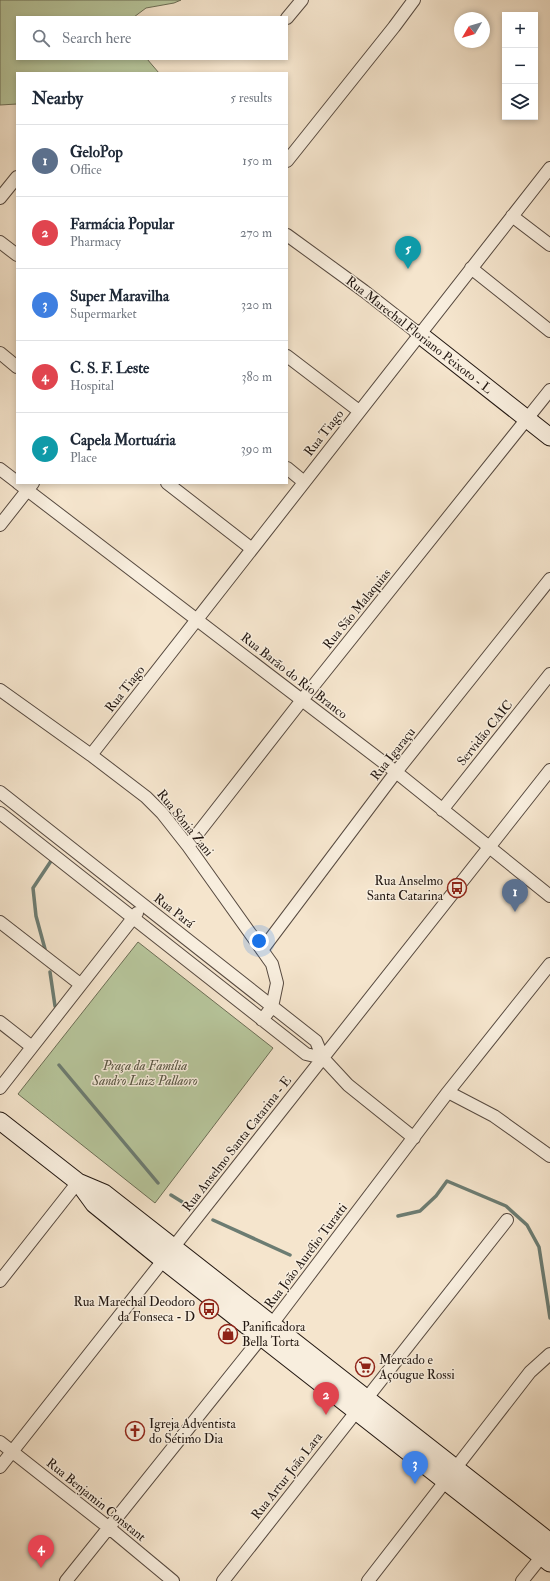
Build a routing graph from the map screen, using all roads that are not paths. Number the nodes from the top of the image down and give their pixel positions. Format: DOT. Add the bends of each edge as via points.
graph roads {
  1 [pos="302,0"];
  2 [pos="414,0"];
  3 [pos="288,17"];
  4 [pos="288,160"];
  5 [pos="550,168"];
  6 [pos="16,178"];
  7 [pos="0,198"];
  8 [pos="512,216"];
  9 [pos="288,236"];
  10 [pos="0,242"];
  11 [pos="550,245"];
  12 [pos="16,254"];
  13 [pos="471,268"];
  14 [pos="550,331"];
  15 [pos="419,334"];
  16 [pos="0,353"];
  17 [pos="288,357"];
  18 [pos="16,366"];
  19 [pos="550,390"];
  20 [pos="360,411"];
  21 [pos="528,419"];
  22 [pos="550,437"];
  23 [pos="0,469"];
  24 [pos="288,469"];
  25 [pos="16,480"];
  26 [pos="304,482"];
  27 [pos="168,484"];
  28 [pos="24,485"];
  29 [pos="0,525"];
  30 [pos="252,549"];
  31 [pos="550,579"];
  32 [pos="197,619"];
  33 [pos="550,674"];
  34 [pos="0,690"];
  35 [pos="302,700"];
  36 [pos="92,755"];
  37 [pos="550,770"];
  38 [pos="396,772"];
  39 [pos="0,792"];
  40 [pos="442,810"];
  41 [pos="0,813"];
  42 [pos="188,846"];
  43 [pos="488,848"];
  44 [pos="550,896"];
  45 [pos="143,905"];
  46 [pos="133,918"];
  47 [pos="0,922"];
  48 [pos="262,950"];
  49 [pos="550,964"];
  50 [pos="80,984"];
  51 [pos="272,1007"];
  52 [pos="262,1020"];
  53 [pos="0,1022"];
  54 [pos="32,1047"];
  55 [pos="323,1058"];
  56 [pos="0,1088"];
  57 [pos="448,1092"];
  58 [pos="0,1121"];
  59 [pos="414,1138"];
  60 [pos="550,1156"];
  61 [pos="78,1182"];
  62 [pos="507,1220"];
  63 [pos="168,1254"];
  64 [pos="0,1281"];
  65 [pos="267,1331"];
  66 [pos="550,1354"];
  67 [pos="361,1405"];
  68 [pos="0,1442"];
  69 [pos="12,1452"];
  70 [pos="0,1467"];
  71 [pos="451,1474"];
  72 [pos="108,1527"];
  73 [pos="548,1551"];
  74 [pos="66,1581"];
  75 [pos="173,1581"];
  76 [pos="223,1581"];
  77 [pos="368,1581"];
  78 [pos="522,1581"];
  1 -- 3 [label="street"];
  2 -- 4 [label="street"];
  5 -- 8 [label="street, Rua Tiago"];
  6 -- 7 [label="street"];
  8 -- 11 [label="street"];
  8 -- 13 [label="street, Rua Tiago"];
  9 -- 15 [label="street, Rua Marechal Floriano Peixoto - L"];
  10 -- 12 [label="street"];
  13 -- 14 [label="street"];
  13 -- 15 [label="street, Rua Tiago"];
  15 -- 20 [label="street, Rua Tiago"];
  15 -- 21 [label="street, Rua Marechal Floriano Peixoto - L"];
  16 -- 18 [label="street"];
  17 -- 20 [label="street"];
  19 -- 21 [label="street, Rua São Malaquias"];
  20 -- 26 [label="street, Rua Tiago"];
  21 -- 22 [label="street, Rua Marechal Floriano Peixoto - L"];
  21 -- 35 [label="street, Rua São Malaquias"];
  23 -- 25 [label="street, Rua Barão do Rio Branco"];
  24 -- 26 [label="street"];
  26 -- 30 [label="street, Rua Tiago"];
  27 -- 30 [label="street"];
  28 -- 29 [label="street"];
  28 -- 32 [label="street, Rua Barão do Rio Branco"];
  30 -- 32 [label="street, Rua Tiago"];
  31 -- 38 [label="street, Rua Igaraçu"];
  32 -- 35 [label="street, Rua Barão do Rio Branco"];
  32 -- 36 [label="street, Rua Tiago"];
  33 -- 40 [label="street, Servidão CAIC"];
  34 -- 36 [label="street, Rua Sônia Zani"];
  35 -- 38 [label="street, Rua Barão do Rio Branco"];
  35 -- 42 [label="street, Rua São Malaquias"];
  36 -- 42 [label="street, Rua Sônia Zani" via="146,797"];
  37 -- 43 [label="street"];
  38 -- 40 [label="street, Rua Barão do Rio Branco"];
  38 -- 48 [label="street, Rua Igaraçu"];
  39 -- 45 [label="street, Rua Pará"];
  40 -- 43 [label="street, Rua Barão do Rio Branco"];
  41 -- 46 [label="street"];
  42 -- 48 [label="street, Rua Sônia Zani"];
  43 -- 44 [label="street, Rua Barão do Rio Branco"];
  43 -- 55 [label="street"];
  45 -- 46 [label="street"];
  45 -- 51 [label="street, Rua Pará"];
  46 -- 50 [label="street"];
  46 -- 52 [label="street"];
  47 -- 50 [label="street"];
  48 -- 51 [label="street, Rua Sônia Zani" via="272,964 277,983"];
  49 -- 57 [label="street, Rua João Aurélio Turatti"];
  50 -- 54 [label="street"];
  51 -- 52 [label="street, Rua Sônia Zani"];
  51 -- 55 [label="street, Rua Pará" via="316,1041"];
  52 -- 55 [label="street" via="306,1054"];
  53 -- 54 [label="street"];
  54 -- 56 [label="street"];
  55 -- 59 [label="street, Rua Pará" via="348,1085"];
  55 -- 63 [label="street, Rua Anselmo Santa Catarina - E"];
  57 -- 59 [label="street, Rua João Aurélio Turatti"];
  57 -- 60 [label="street" via="494,1116"];
  58 -- 61 [label="street"];
  59 -- 65 [label="street, Rua João Aurélio Turatti"];
  61 -- 63 [label="street" via="94,1204"];
  61 -- 64 [label="street"];
  62 -- 67 [label="street, Rua Artur João Lara"];
  63 -- 65 [label="street"];
  63 -- 69 [label="street"];
  65 -- 67 [label="street"];
  65 -- 72 [label="street, Rua João Aurélio Turatti"];
  66 -- 71 [label="street" via="530,1372"];
  67 -- 71 [label="street"];
  67 -- 76 [label="street, Rua Artur João Lara"];
  68 -- 69 [label="street, Rua Benjamin Constant"];
  69 -- 70 [label="street"];
  69 -- 72 [label="street, Rua Benjamin Constant"];
  71 -- 73 [label="street"];
  71 -- 77 [label="street"];
  72 -- 74 [label="street, Rua João Aurélio Turatti"];
  72 -- 75 [label="street, Rua Benjamin Constant"];
  73 -- 78 [label="street"];
}
